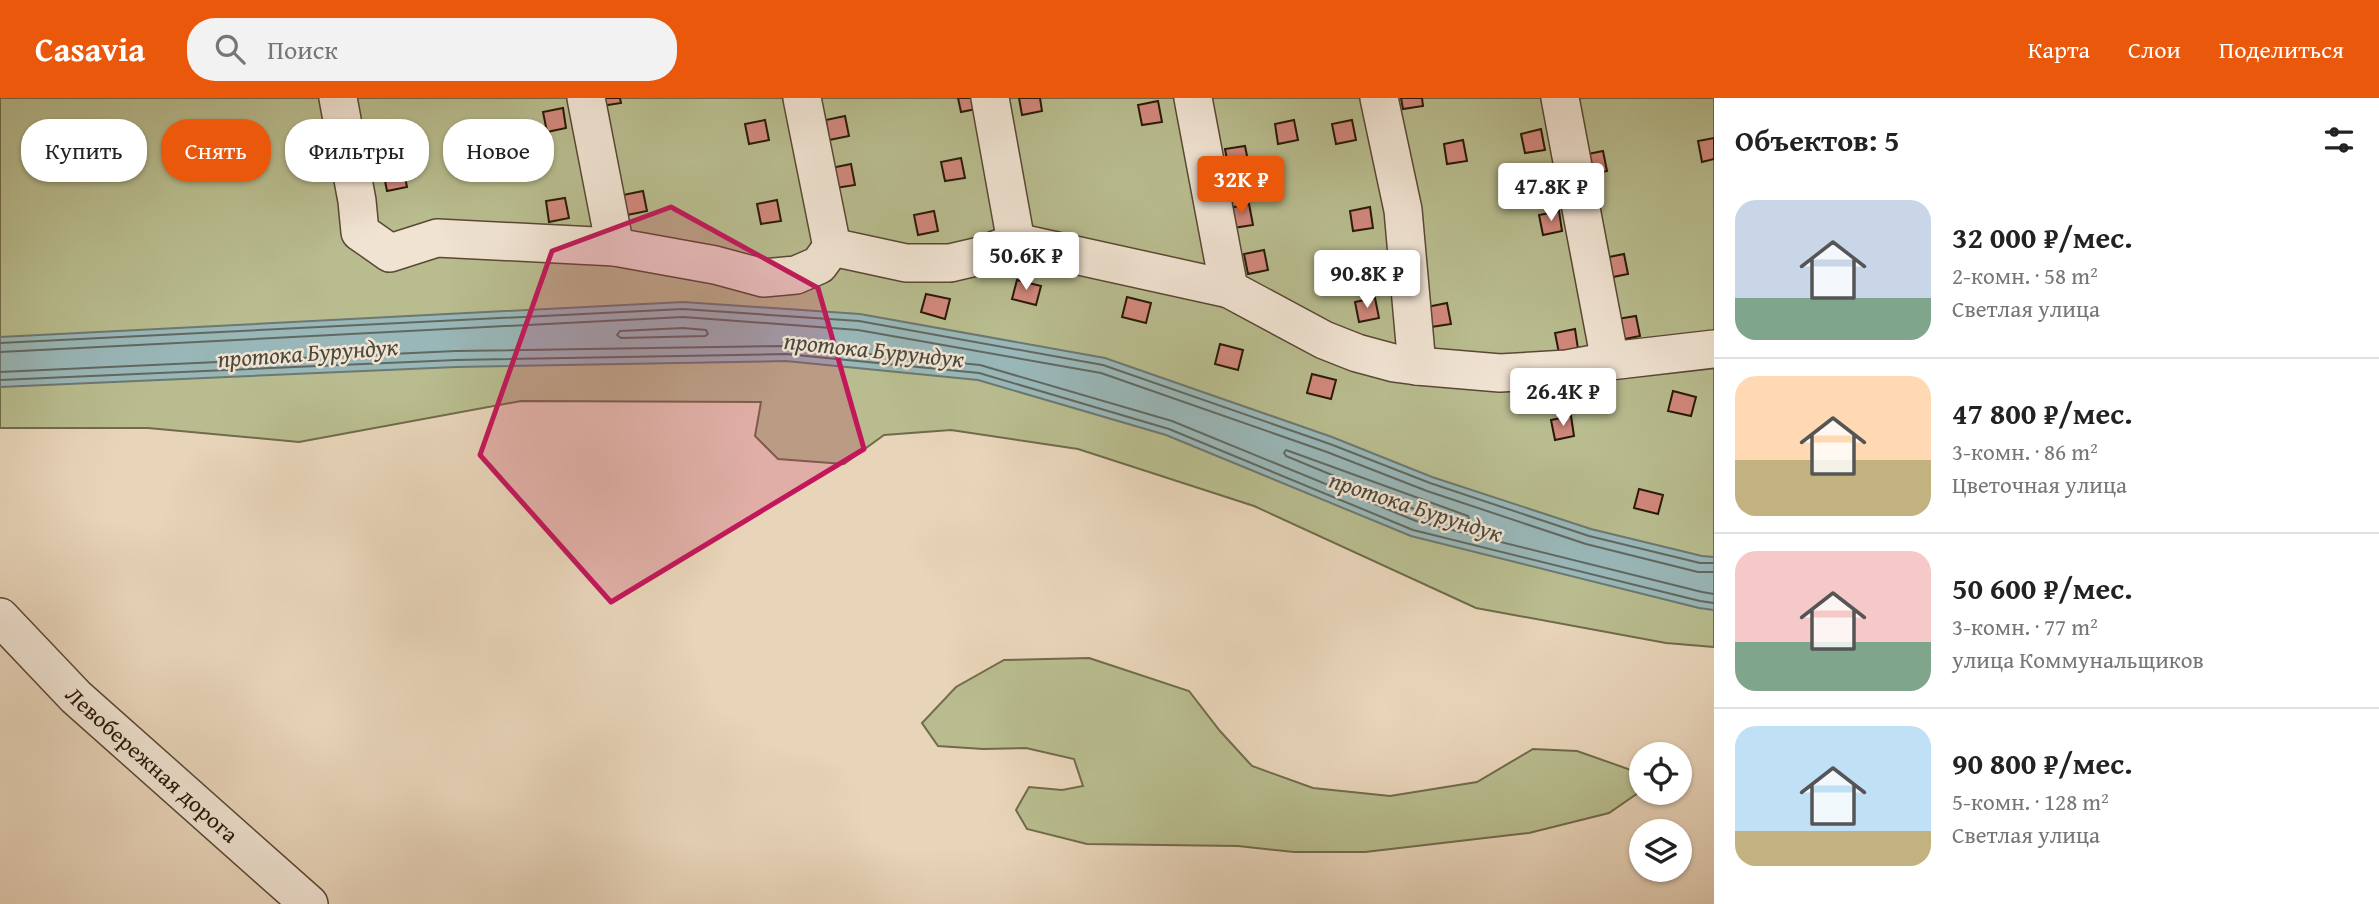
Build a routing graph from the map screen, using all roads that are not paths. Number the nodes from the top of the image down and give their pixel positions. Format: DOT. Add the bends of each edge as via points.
graph roads {
  1 [pos="338,98"];
  2 [pos="586,98"];
  3 [pos="802,98"];
  4 [pos="990,98"];
  5 [pos="1193,98"];
  6 [pos="1379,98"];
  7 [pos="1560,98"];
  8 [pos="1016,242"];
  9 [pos="615,247"];
  10 [pos="832,247"];
  11 [pos="1228,289"];
  12 [pos="1714,349"];
  13 [pos="1610,361"];
  14 [pos="1418,366"];
  15 [pos="0,617"];
  16 [pos="309,904"];
  1 -- 9 [label="street" via="360,232 390,253 437,238"];
  2 -- 9 [label="street"];
  3 -- 10 [label="street"];
  4 -- 8 [label="street"];
  5 -- 11 [label="street"];
  6 -- 14 [label="street" via="1403,210"];
  7 -- 13 [label="street"];
  8 -- 10 [label="street" via="950,263 906,263"];
  8 -- 11 [label="street"];
  9 -- 10 [label="street" via="763,278 796,275 819,265"];
  11 -- 14 [label="street" via="1324,340 1357,353"];
  12 -- 13 [label="street"];
  13 -- 14 [label="street" via="1500,373"];
  15 -- 16 [label="street, Левобережная дорога" via="76,698"];
}
